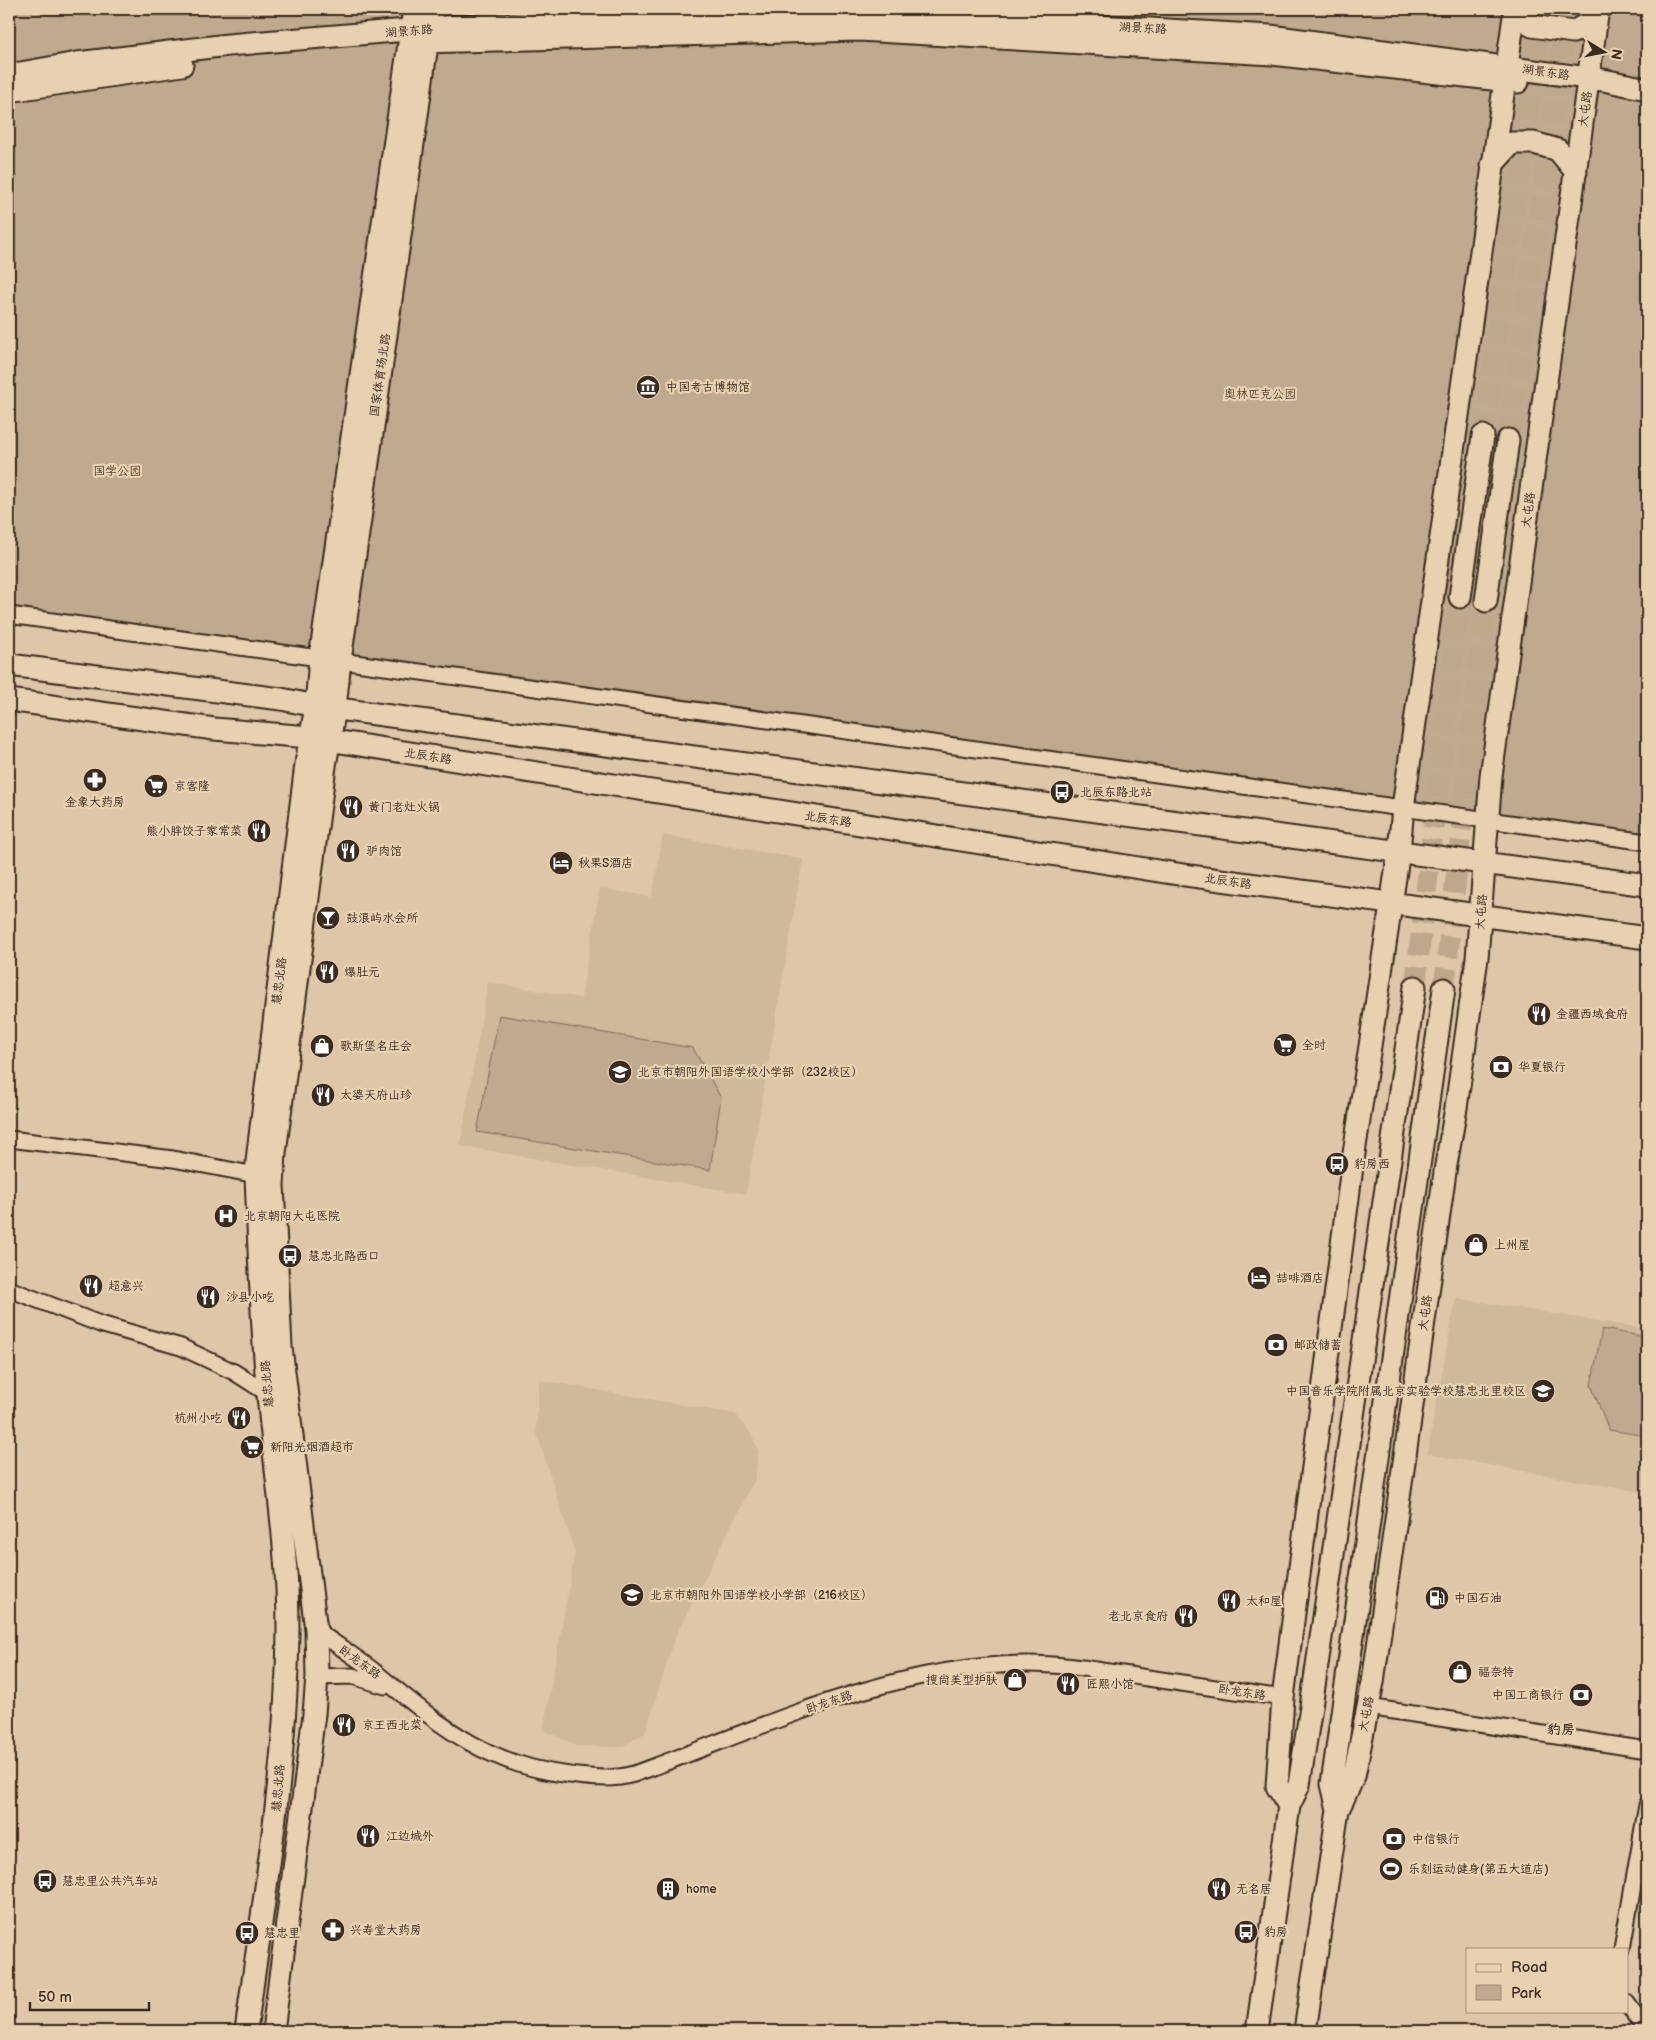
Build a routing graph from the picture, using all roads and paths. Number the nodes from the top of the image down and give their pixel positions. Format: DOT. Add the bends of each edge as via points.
graph roads {
  1 [pos="414,9"];
  2 [pos="1515,9"];
  3 [pos="1522,9"];
  4 [pos="1597,14"];
  5 [pos="422,31"];
  6 [pos="1506,74"];
  7 [pos="9,75"];
  8 [pos="1588,85"];
  9 [pos="1647,89"];
  10 [pos="9,91"];
  11 [pos="1647,104"];
  12 [pos="1492,165"];
  13 [pos="1576,172"];
  14 [pos="1483,436"];
  15 [pos="1508,440"];
  16 [pos="1460,597"];
  17 [pos="1486,601"];
  18 [pos="9,615"];
  19 [pos="330,660"];
  20 [pos="9,664"];
  21 [pos="9,700"];
  22 [pos="326,707"];
  23 [pos="319,739"];
  24 [pos="1403,808"];
  25 [pos="1487,820"];
  26 [pos="1647,842"];
  27 [pos="1400,851"];
  28 [pos="1484,862"];
  29 [pos="1647,885"];
  30 [pos="1390,905"];
  31 [pos="1480,917"];
  32 [pos="1647,938"];
  33 [pos="1415,986"];
  34 [pos="1444,990"];
  35 [pos="9,1139"];
  36 [pos="256,1175"];
  37 [pos="9,1289"];
  38 [pos="267,1393"];
  39 [pos="316,1630"];
  40 [pos="317,1677"];
  41 [pos="402,1695"];
  42 [pos="1283,1698"];
  43 [pos="1368,1707"];
  44 [pos="1647,1750"];
  45 [pos="1647,1805"];
  46 [pos="1288,1806"];
  47 [pos="1338,1810"];
  48 [pos="1622,1948"];
  49 [pos="1628,2004"];
  50 [pos="246,2031"];
  51 [pos="273,2031"];
  52 [pos="1257,2031"];
  53 [pos="1306,2031"];
  54 [pos="1647,2031"];
  1 -- 5 [label="street, 国家体育场北路"];
  2 -- 6 [label="street"];
  3 -- 4 [label="street" via="1532,26 1573,32"];
  4 -- 8 [label="street, 大屯路"];
  5 -- 6 [label="street, 湖景东路" via="478,24 857,12 1270,36"];
  5 -- 7 [label="street, 湖景东路" via="228,45"];
  5 -- 10 [label="street, 湖景东路"];
  5 -- 19 [label="street, 国家体育场北路"];
  6 -- 8 [label="street, 湖景东路"];
  6 -- 12 [label="street"];
  8 -- 9 [label="street, 湖景东路"];
  8 -- 11 [label="street, 湖景东路"];
  8 -- 13 [label="street, 大屯路"];
  12 -- 13 [label="street" via="1512,143 1534,143 1558,150"];
  12 -- 24 [label="street"];
  13 -- 25 [label="street, 大屯路"];
  14 -- 16 [label="street"];
  15 -- 17 [label="street"];
  18 -- 19 [label="street"];
  19 -- 22 [label="street, 国家体育场北路"];
  19 -- 24 [label="street"];
  20 -- 22 [label="street"];
  21 -- 23 [label="street, 北辰东路" via="214,729"];
  22 -- 23 [label="street, 国家体育场北路"];
  22 -- 27 [label="street"];
  23 -- 30 [label="street, 北辰东路"];
  23 -- 36 [label="street, 慧忠北路"];
  23 -- 39 [label="street, 慧忠北路" via="273,1185 281,1347"];
  24 -- 25 [label="street"];
  24 -- 27 [label="street"];
  25 -- 26 [label="street"];
  25 -- 28 [label="street, 大屯路"];
  27 -- 28 [label="street"];
  27 -- 30 [label="street"];
  28 -- 29 [label="street"];
  28 -- 31 [label="street, 大屯路"];
  30 -- 31 [label="street, 北辰东路"];
  30 -- 42 [label="street" via="1352,1167"];
  31 -- 32 [label="street, 北辰东路"];
  31 -- 43 [label="street, 大屯路" via="1477,958"];
  33 -- 46 [label="street" via="1299,1785"];
  34 -- 47 [label="street, 大屯路" via="1332,1784"];
  35 -- 36 [label="street" via="173,1159"];
  36 -- 38 [label="street, 慧忠北路"];
  37 -- 38 [label="street" via="100,1324 181,1348 234,1372"];
  38 -- 50 [label="street, 慧忠北路" via="285,1565 287,1684 274,1828"];
  39 -- 40 [label="street, 慧忠北路"];
  39 -- 41 [label="street, 卧龙东路"];
  40 -- 41 [label="street, 卧龙东路" via="352,1676 370,1680"];
  40 -- 51 [label="street, 慧忠北路"];
  41 -- 42 [label="street, 卧龙东路" via="454,1734 498,1758 557,1774 610,1778 634,1774 805,1710 902,1679 980,1667 1021,1664 1078,1667"];
  42 -- 46 [label="street" via="1277,1786"];
  43 -- 44 [label="street"];
  43 -- 47 [label="street, 大屯路" via="1354,1776"];
  45 -- 48 [label="street"];
  46 -- 52 [label="street"];
  47 -- 53 [label="street, 大屯路"];
  49 -- 54 [label="street"];
}
